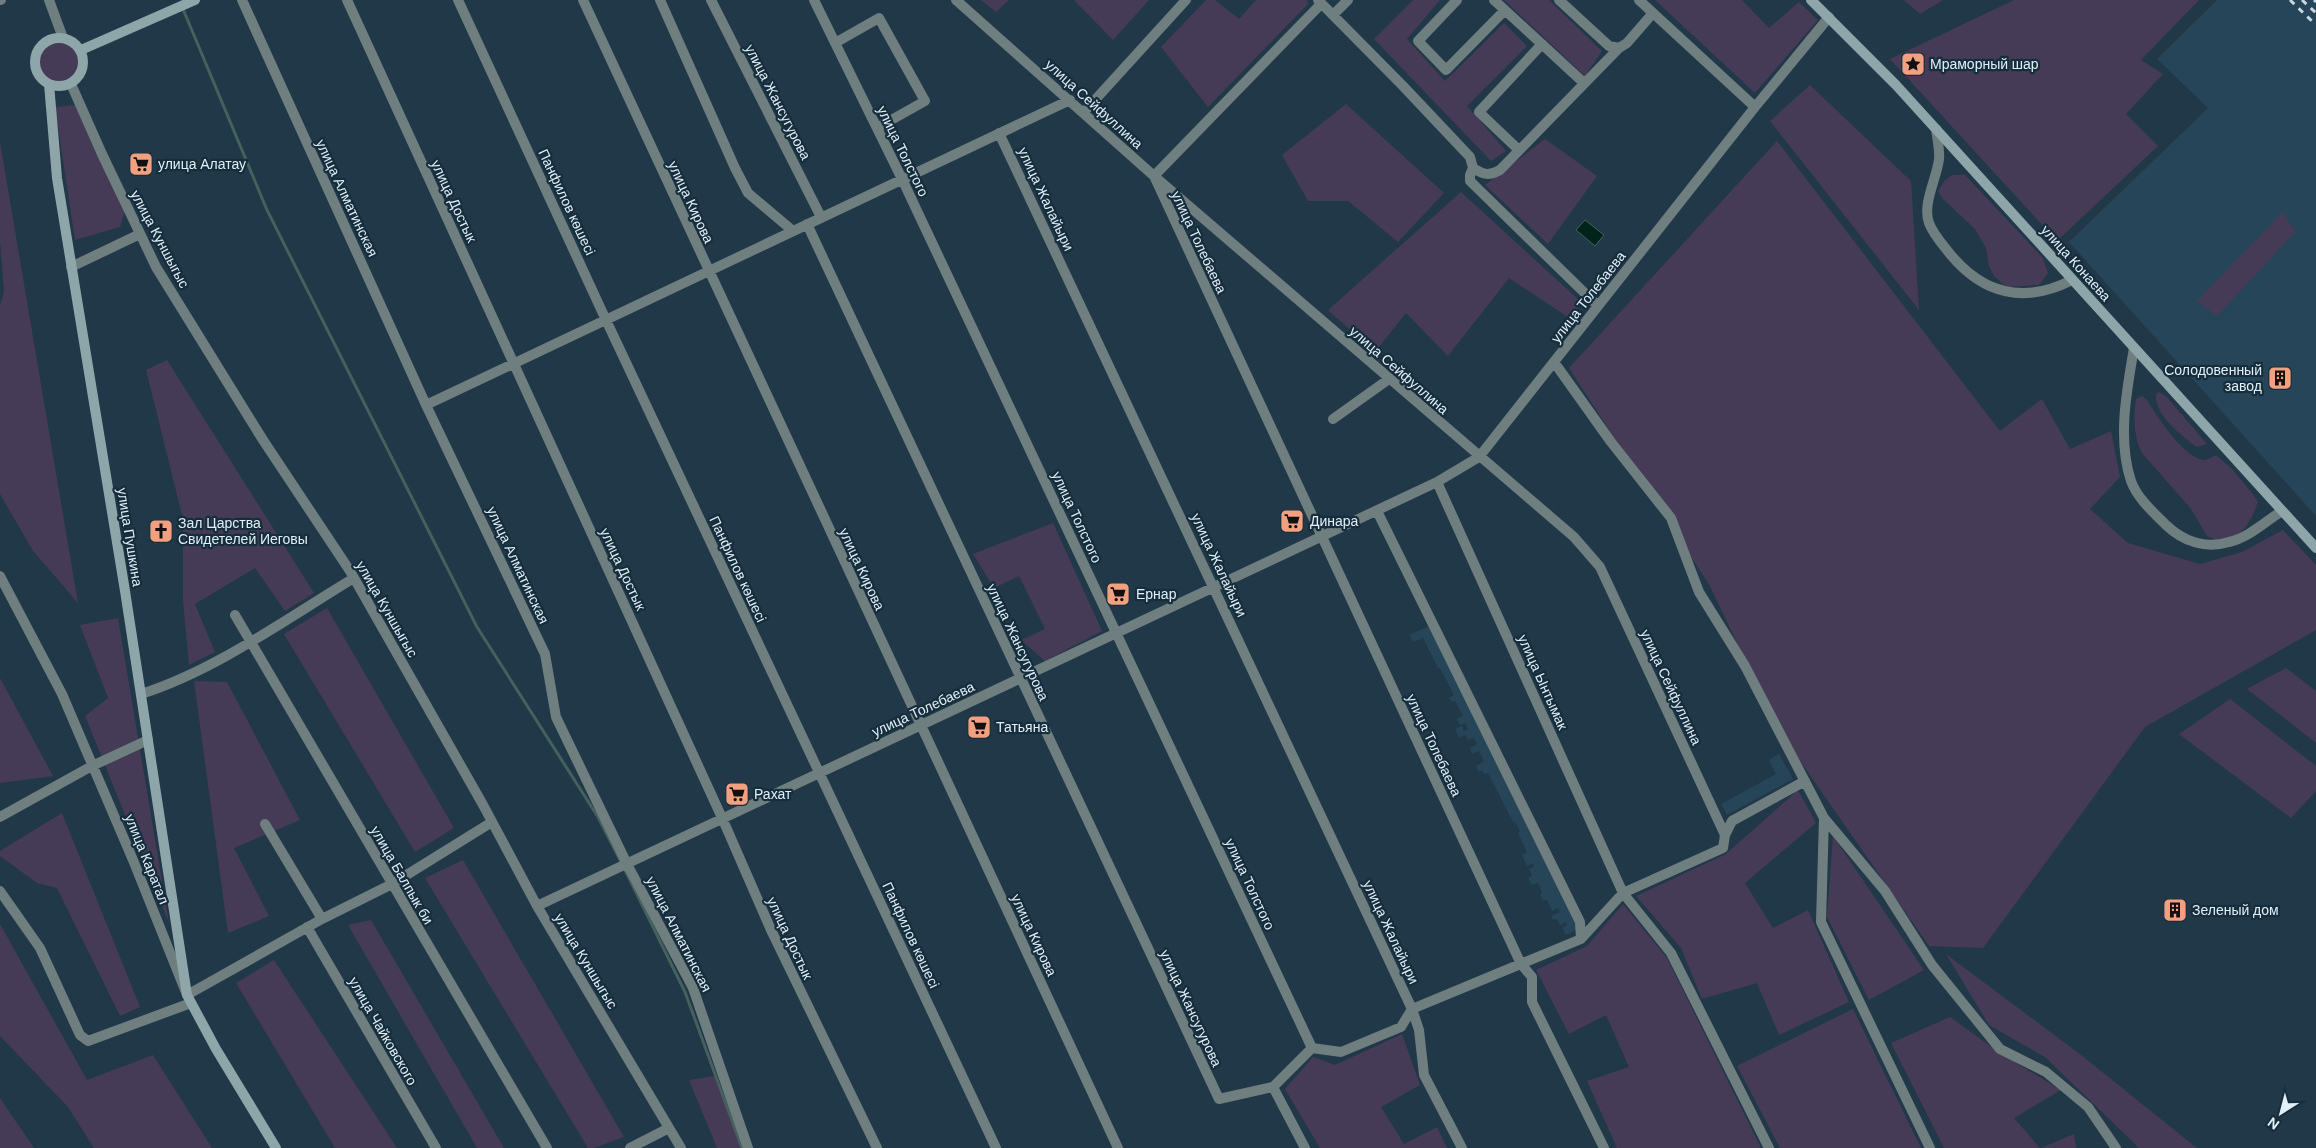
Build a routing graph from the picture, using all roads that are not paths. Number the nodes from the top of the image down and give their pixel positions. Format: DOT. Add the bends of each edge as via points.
graph roads {
  1 [pos="49,0"];
  2 [pos="195,0"];
  3 [pos="242,0"];
  4 [pos="347,0"];
  5 [pos="458,0"];
  6 [pos="583,0"];
  7 [pos="660,0"];
  8 [pos="711,0"];
  9 [pos="814,0"];
  10 [pos="956,0"];
  11 [pos="1186,0"];
  12 [pos="1348,0"];
  13 [pos="1457,0"];
  14 [pos="1494,0"];
  15 [pos="1559,0"];
  16 [pos="1639,0"];
  17 [pos="1811,0"];
  18 [pos="1320,2"];
  19 [pos="1505,10"];
  20 [pos="1653,13"];
  21 [pos="1332,15"];
  22 [pos="1829,17"];
  23 [pos="62,38"];
  24 [pos="835,43"];
  25 [pos="1542,44"];
  26 [pos="1619,48"];
  27 [pos="81,50"];
  28 [pos="1584,83"];
  29 [pos="49,84"];
  30 [pos="71,84"];
  31 [pos="1070,100"];
  32 [pos="1755,107"];
  33 [pos="1084,112"];
  34 [pos="877,128"];
  35 [pos="1936,129"];
  36 [pos="999,133"];
  37 [pos="1520,150"];
  38 [pos="1474,168"];
  39 [pos="1154,176"];
  40 [pos="902,179"];
  41 [pos="821,217"];
  42 [pos="807,224"];
  43 [pos="793,231"];
  44 [pos="140,234"];
  45 [pos="72,267"];
  46 [pos="708,271"];
  47 [pos="2072,280"];
  48 [pos="1598,306"];
  49 [pos="606,320"];
  50 [pos="2134,348"];
  51 [pos="1554,362"];
  52 [pos="514,364"];
  53 [pos="1389,379"];
  54 [pos="426,405"];
  55 [pos="1332,419"];
  56 [pos="1479,457"];
  57 [pos="1437,482"];
  58 [pos="1377,511"];
  59 [pos="2282,511"];
  60 [pos="1321,537"];
  61 [pos="2316,548"];
  62 [pos="0,576"];
  63 [pos="354,578"];
  64 [pos="1215,587"];
  65 [pos="235,615"];
  66 [pos="1116,633"];
  67 [pos="250,641"];
  68 [pos="1020,679"];
  69 [pos="141,694"];
  70 [pos="921,726"];
  71 [pos="148,740"];
  72 [pos="92,766"];
  73 [pos="819,773"];
  74 [pos="1805,781"];
  75 [pos="0,817"];
  76 [pos="1824,818"];
  77 [pos="723,820"];
  78 [pos="492,822"];
  79 [pos="265,824"];
  80 [pos="1725,835"];
  81 [pos="627,864"];
  82 [pos="392,884"];
  83 [pos="0,891"];
  84 [pos="1624,893"];
  85 [pos="537,906"];
  86 [pos="322,919"];
  87 [pos="307,927"];
  88 [pos="1581,939"];
  89 [pos="1521,964"];
  90 [pos="189,999"];
  91 [pos="1412,1009"];
  92 [pos="1312,1048"];
  93 [pos="1273,1087"];
  94 [pos="669,1128"];
  95 [pos="276,1148"];
  96 [pos="436,1148"];
  97 [pos="547,1148"];
  98 [pos="630,1148"];
  99 [pos="681,1148"];
  100 [pos="748,1148"];
  101 [pos="877,1148"];
  102 [pos="996,1148"];
  103 [pos="1118,1148"];
  104 [pos="1305,1148"];
  105 [pos="1462,1148"];
  106 [pos="1604,1148"];
  107 [pos="1769,1148"];
  108 [pos="1930,1148"];
  109 [pos="2114,1148"];
  1 -- 23 [label="street"];
  2 -- 27 [label="street"];
  3 -- 54 [label="street, улица Алматинская"];
  4 -- 52 [label="street, улица Достык"];
  5 -- 49 [label="street, Панфилов көшесі"];
  6 -- 46 [label="street, улица Кирова"];
  7 -- 43 [label="street" via="748,193"];
  8 -- 41 [label="street, улица Жансугурова"];
  9 -- 24 [label="street, улица Толстого"];
  10 -- 31 [label="street, улица Сейфуллина"];
  11 -- 33 [label="street"];
  12 -- 21 [label="street"];
  13 -- 19 [label="street" via="1418,41 1446,70"];
  14 -- 19 [label="street"];
  15 -- 26 [label="street" via="1609,46"];
  16 -- 20 [label="street"];
  17 -- 22 [label="street, улица Конаева"];
  18 -- 21 [label="street"];
  18 -- 39 [label="street"];
  19 -- 25 [label="street"];
  20 -- 26 [label="street"];
  20 -- 32 [label="street"];
  21 -- 38 [label="street" via="1470,157"];
  22 -- 32 [label="street, улица Толебаева"];
  22 -- 35 [label="street, улица Конаева"];
  23 -- 27 [label="street"];
  23 -- 29 [label="street" via="48,41 35,59 38,74"];
  24 -- 34 [label="street, улица Толстого"];
  24 -- 34 [label="street" via="878,18 925,101"];
  25 -- 28 [label="street"];
  25 -- 37 [label="street" via="1479,112"];
  26 -- 28 [label="street"];
  27 -- 30 [label="street" via="82,72"];
  28 -- 37 [label="street"];
  29 -- 30 [label="street"];
  29 -- 45 [label="street, улица Пушкина" via="57,178"];
  30 -- 44 [label="street, улица Куншыгыс"];
  31 -- 33 [label="street, улица Сейфуллина"];
  31 -- 36 [label="street"];
  32 -- 48 [label="street, улица Толебаева"];
  33 -- 39 [label="street, улица Сейфуллина"];
  34 -- 40 [label="street, улица Толстого"];
  35 -- 47 [label="street, улица Конаева"];
  35 -- 47 [label="street" via="1940,158 1929,197 1928,222 1958,264 1992,288 2008,293 2047,289"];
  36 -- 40 [label="street"];
  36 -- 64 [label="street, улица Жалайыри"];
  37 -- 38 [label="street" via="1492,174 1483,174"];
  38 -- 48 [label="street" via="1470,181"];
  39 -- 53 [label="street, улица Сейфуллина"];
  39 -- 60 [label="street, улица Толебаева"];
  40 -- 41 [label="street"];
  40 -- 66 [label="street, улица Толстого"];
  41 -- 42 [label="street"];
  42 -- 43 [label="street"];
  42 -- 68 [label="street, улица Жансугурова"];
  43 -- 46 [label="street"];
  44 -- 45 [label="street"];
  44 -- 63 [label="street, улица Куншыгыс" via="156,267 263,440"];
  45 -- 69 [label="street, улица Пушкина"];
  46 -- 49 [label="street"];
  46 -- 70 [label="street, улица Кирова"];
  47 -- 50 [label="street, улица Конаева"];
  48 -- 51 [label="street, улица Толебаева"];
  49 -- 52 [label="street"];
  49 -- 73 [label="street, Панфилов көшесі"];
  50 -- 59 [label="street, улица Конаева"];
  50 -- 59 [label="street" via="2128,384 2125,452 2131,482 2150,511 2177,535 2204,546 2231,542"];
  51 -- 56 [label="street, улица Толебаева"];
  51 -- 74 [label="street" via="1671,518 1699,592 1745,666"];
  52 -- 54 [label="street"];
  52 -- 77 [label="street, улица Достык"];
  53 -- 55 [label="street"];
  53 -- 56 [label="street, улица Сейфуллина"];
  54 -- 81 [label="street, улица Алматинская" via="545,654 556,718"];
  56 -- 57 [label="street, улица Толебаева"];
  56 -- 80 [label="street, улица Сейфуллина" via="1574,537 1600,567"];
  57 -- 58 [label="street, улица Толебаева"];
  57 -- 84 [label="street, улица Ынтымак"];
  58 -- 60 [label="street, улица Толебаева"];
  58 -- 88 [label="street" via="1580,922"];
  59 -- 61 [label="street, улица Конаева"];
  60 -- 64 [label="street, улица Толебаева"];
  60 -- 89 [label="street, улица Толебаева"];
  62 -- 72 [label="street, улица Каратал" via="62,694"];
  63 -- 67 [label="street"];
  63 -- 78 [label="street, улица Куншыгыс"];
  64 -- 66 [label="street, улица Толебаева"];
  64 -- 91 [label="street, улица Жалайыри"];
  65 -- 67 [label="street, улица Балпык би"];
  66 -- 68 [label="street, улица Толебаева"];
  66 -- 92 [label="street, улица Толстого"];
  67 -- 69 [label="street" via="172,684"];
  67 -- 82 [label="street, улица Балпык би"];
  68 -- 70 [label="street, улица Толебаева"];
  68 -- 93 [label="street, улица Жансугурова" via="1219,1099"];
  69 -- 71 [label="street, улица Пушкина"];
  70 -- 73 [label="street, улица Толебаева"];
  70 -- 103 [label="street, улица Кирова"];
  71 -- 72 [label="street"];
  71 -- 90 [label="street, улица Пушкина"];
  72 -- 75 [label="street"];
  72 -- 90 [label="street, улица Каратал"];
  73 -- 77 [label="street, улица Толебаева"];
  73 -- 102 [label="street, Панфилов көшесі"];
  74 -- 76 [label="street"];
  74 -- 80 [label="street" via="1732,821"];
  76 -- 108 [label="street" via="1821,922"];
  76 -- 109 [label="street" via="1885,891 1932,965 2000,1049 2046,1072 2088,1107"];
  77 -- 81 [label="street, улица Толебаева"];
  77 -- 101 [label="street, улица Достык" via="771,930"];
  78 -- 82 [label="street"];
  78 -- 85 [label="street, улица Куншыгыс"];
  79 -- 86 [label="street"];
  80 -- 84 [label="street" via="1723,848"];
  81 -- 85 [label="street, улица Толебаева"];
  81 -- 100 [label="street, улица Алматинская" via="693,988"];
  82 -- 86 [label="street"];
  82 -- 97 [label="street, улица Балпык би"];
  83 -- 90 [label="street" via="40,948 80,1036 88,1041"];
  84 -- 88 [label="street"];
  84 -- 107 [label="street, улица Ынтымак" via="1671,953"];
  85 -- 94 [label="street, улица Куншыгыс"];
  86 -- 87 [label="street"];
  87 -- 90 [label="street"];
  87 -- 96 [label="street, улица Чайковского"];
  88 -- 89 [label="street"];
  89 -- 91 [label="street"];
  89 -- 106 [label="street, улица Толебаева" via="1532,977 1532,1002"];
  90 -- 95 [label="street, улица Каратал"];
  91 -- 92 [label="street" via="1401,1027 1341,1052"];
  91 -- 105 [label="street, улица Жалайыри" via="1419,1030 1424,1074"];
  92 -- 93 [label="street"];
  93 -- 104 [label="street"];
  94 -- 98 [label="street"];
  94 -- 99 [label="street, улица Куншыгыс"];
}
